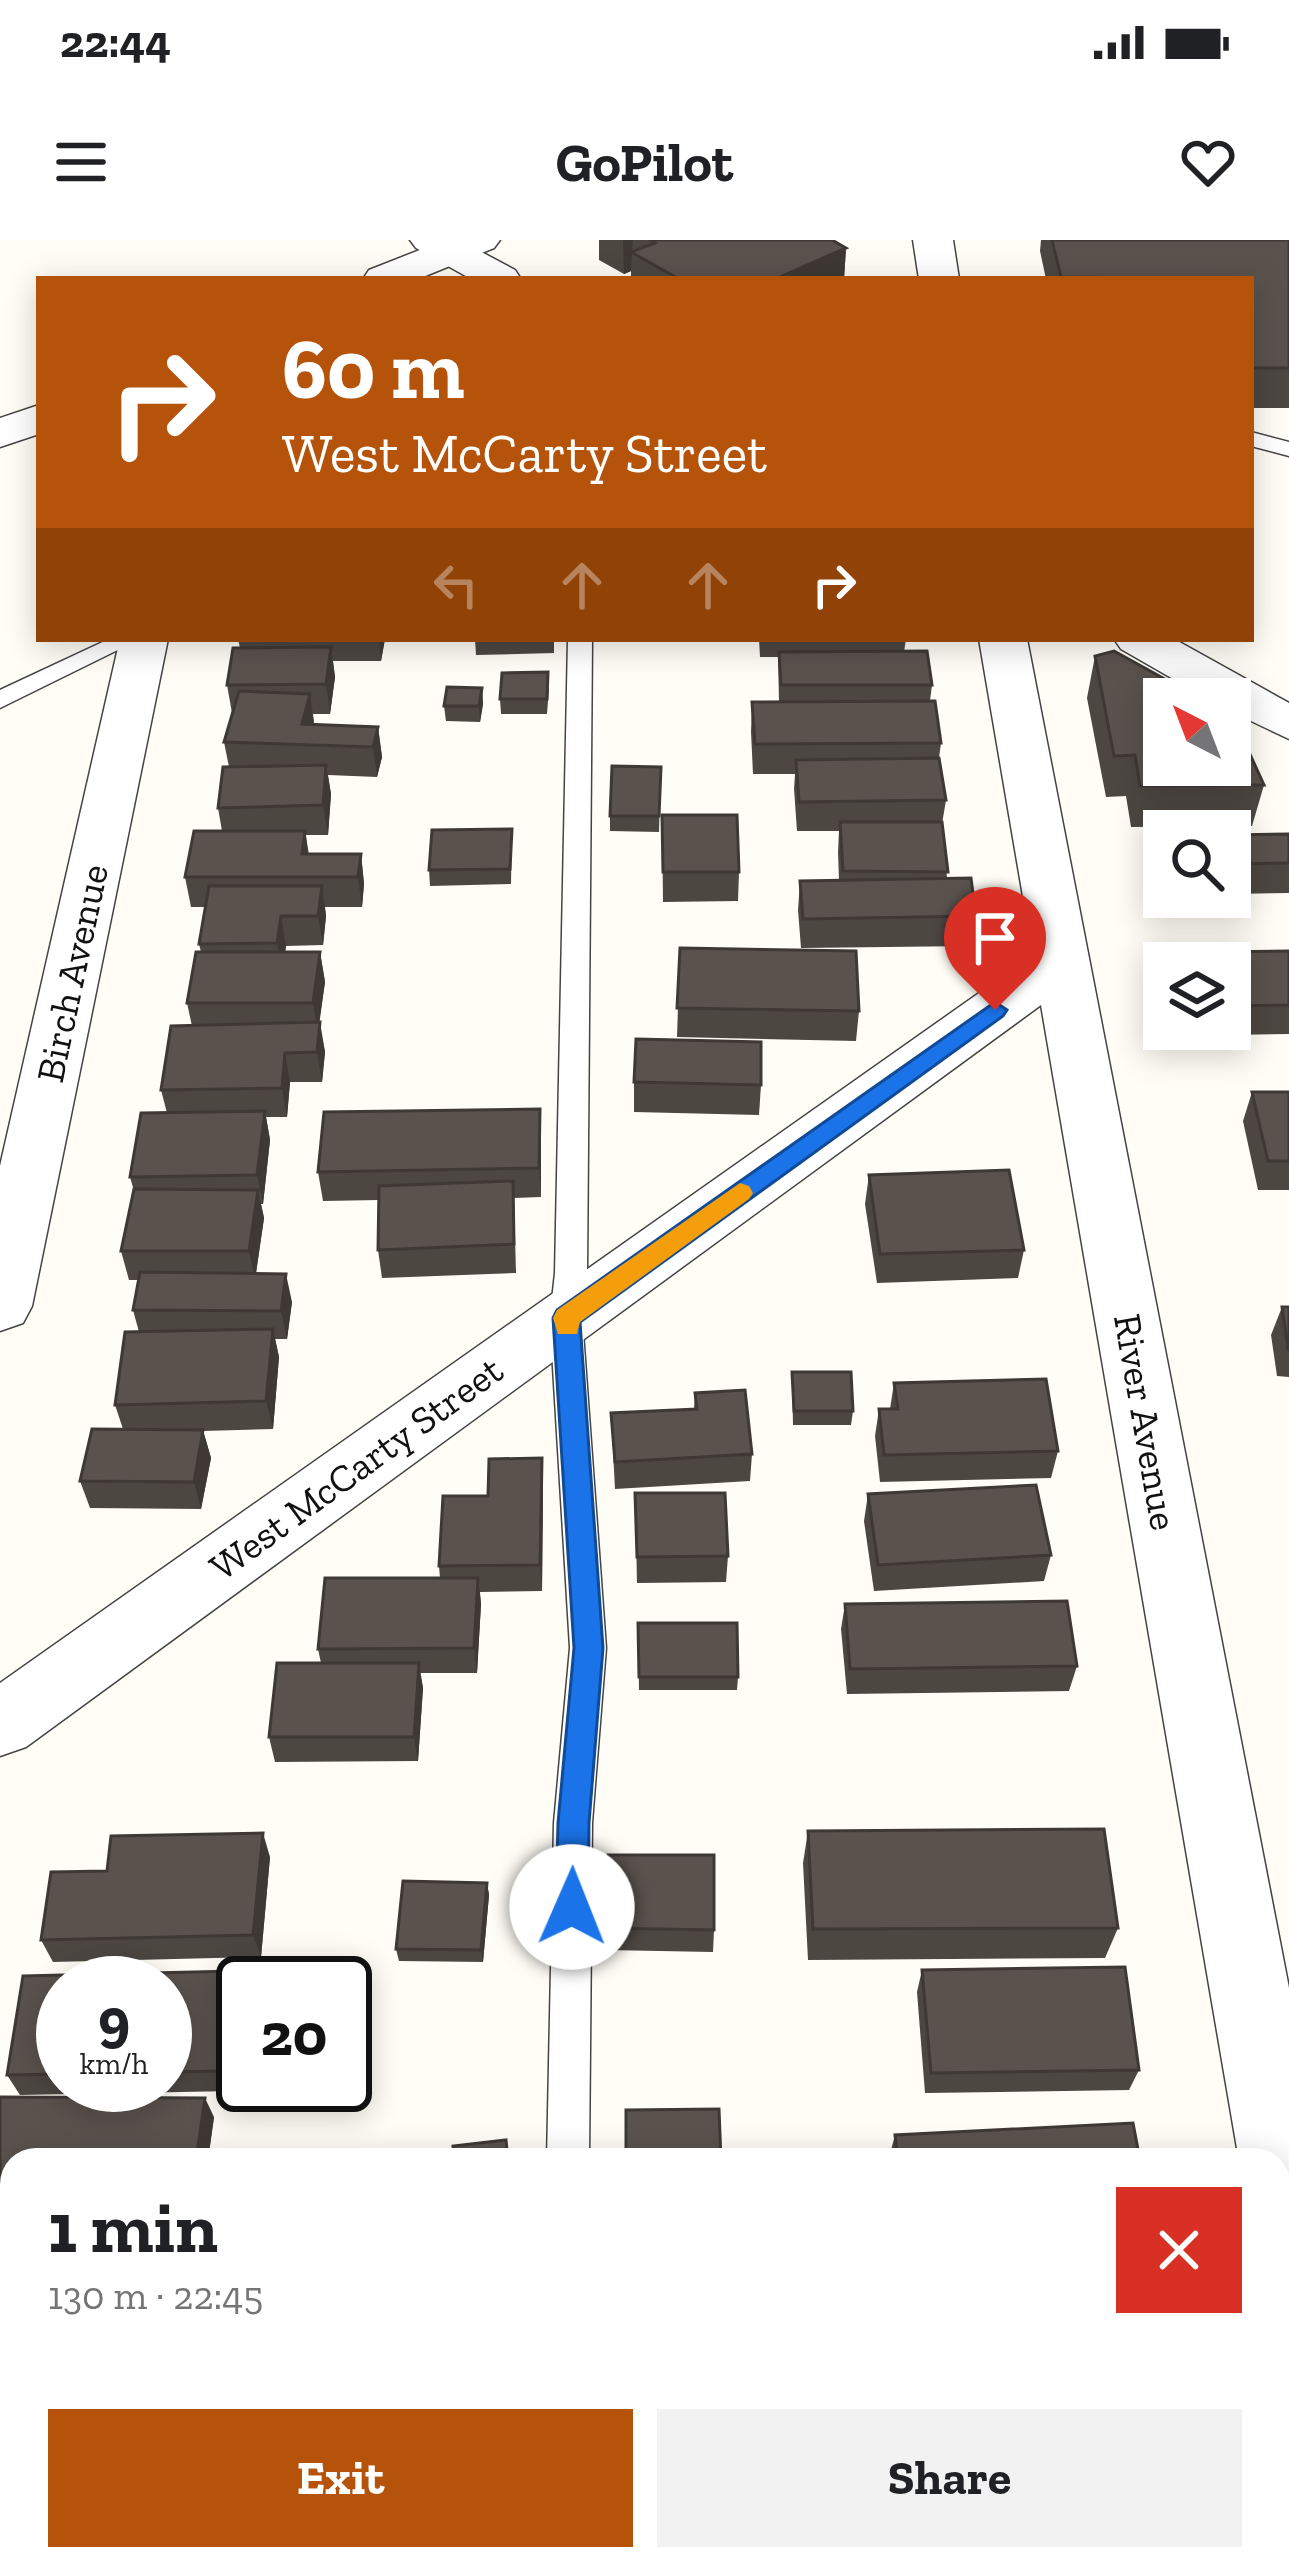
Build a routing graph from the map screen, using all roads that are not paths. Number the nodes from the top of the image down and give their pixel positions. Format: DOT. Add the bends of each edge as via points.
graph roads {
  1 [pos="933,240"];
  2 [pos="448,243"];
  3 [pos="388,276"];
  4 [pos="497,276"];
  5 [pos="939,276"];
  6 [pos="36,419"];
  7 [pos="0,434"];
  8 [pos="1254,440"];
  9 [pos="1289,448"];
  10 [pos="122,642"];
  11 [pos="143,642"];
  12 [pos="580,642"];
  13 [pos="1005,642"];
  14 [pos="1143,642"];
  15 [pos="0,700"];
  16 [pos="1289,724"];
  17 [pos="1062,962"];
  18 [pos="0,1306"];
  19 [pos="566,1318"];
  20 [pos="0,1724"];
  21 [pos="568,2148"];
  22 [pos="1279,2148"];
  1 -- 5 [label="street"];
  2 -- 3 [label="street"];
  2 -- 4 [label="street"];
  6 -- 7 [label="street"];
  8 -- 9 [label="lane"];
  10 -- 15 [label="lane"];
  11 -- 18 [label="street, Birch Avenue"];
  12 -- 19 [label="lane"];
  13 -- 17 [label="street, River Avenue"];
  14 -- 16 [label="street"];
  17 -- 19 [label="street, West McCarty Street"];
  17 -- 22 [label="street, River Avenue"];
  19 -- 20 [label="street, West McCarty Street"];
  19 -- 21 [label="lane" via="588,1648 573,1823"];
}
